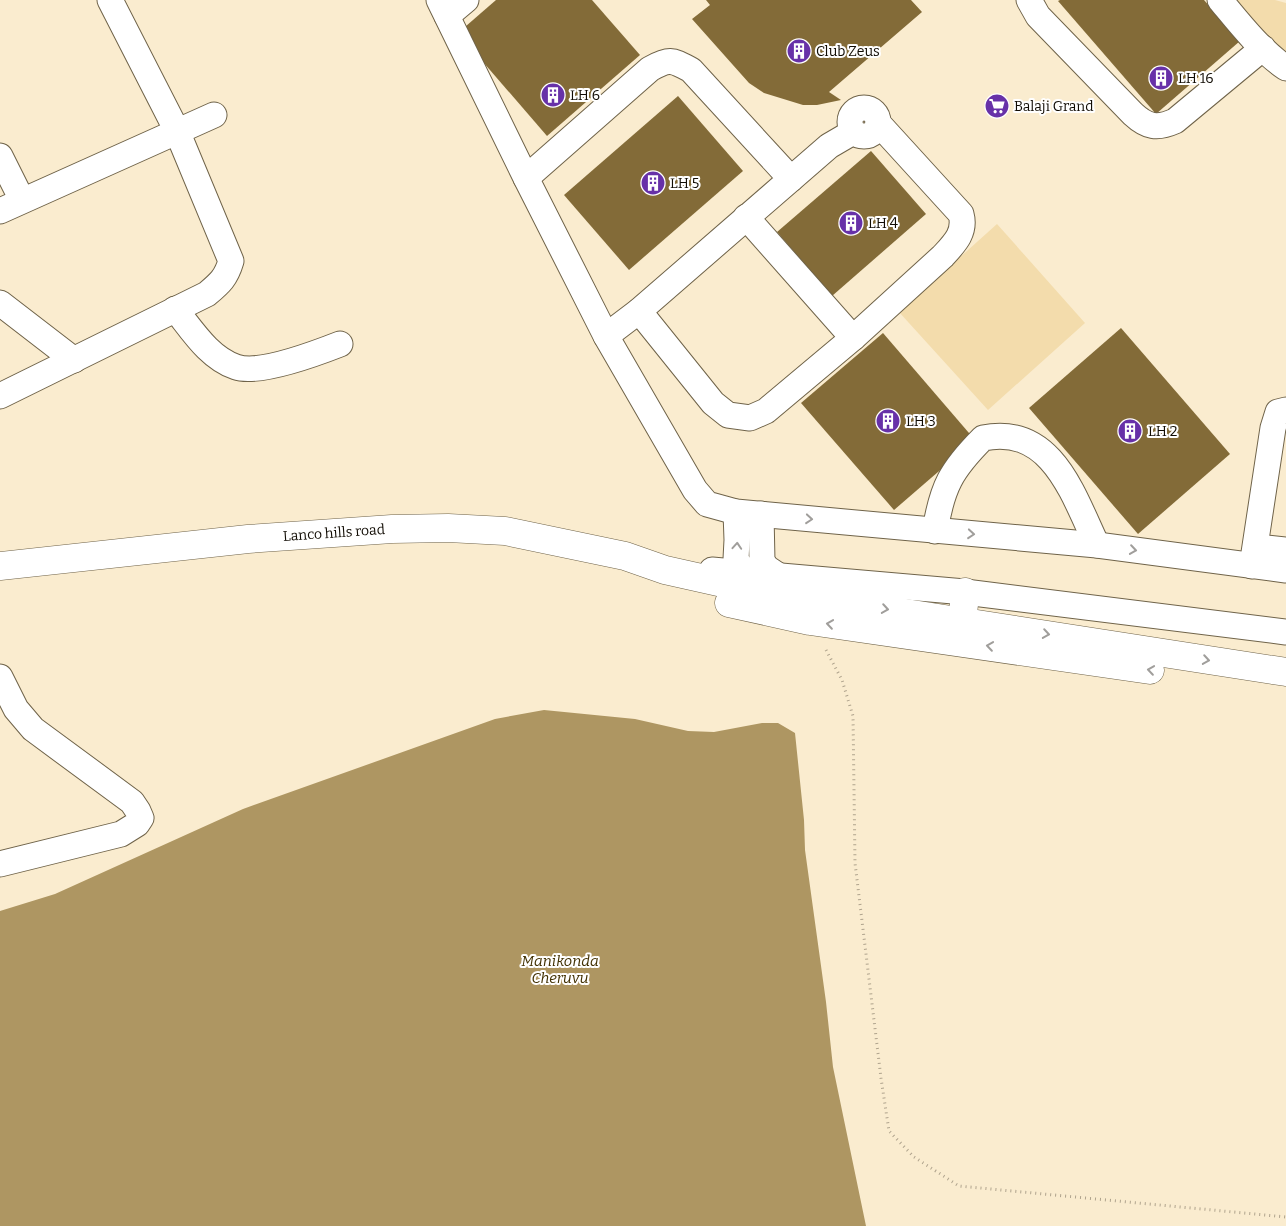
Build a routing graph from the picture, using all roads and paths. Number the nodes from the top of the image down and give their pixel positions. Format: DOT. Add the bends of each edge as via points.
graph roads {
  1 [pos="110,0"];
  2 [pos="466,0"];
  3 [pos="1029,0"];
  4 [pos="1220,0"];
  5 [pos="443,8"];
  6 [pos="1263,48"];
  7 [pos="1286,68"];
  8 [pos="214,115"];
  9 [pos="177,131"];
  10 [pos="0,156"];
  11 [pos="526,178"];
  12 [pos="791,179"];
  13 [pos="11,205"];
  14 [pos="746,217"];
  15 [pos="0,303"];
  16 [pos="175,309"];
  17 [pos="639,311"];
  18 [pos="606,336"];
  19 [pos="853,338"];
  20 [pos="340,344"];
  21 [pos="74,360"];
  22 [pos="0,396"];
  23 [pos="1286,410"];
  24 [pos="736,512"];
  25 [pos="761,514"];
  26 [pos="935,531"];
  27 [pos="1097,545"];
  28 [pos="1286,550"];
  29 [pos="1254,556"];
  30 [pos="0,566"];
  31 [pos="665,570"];
  32 [pos="712,570"];
  33 [pos="1286,570"];
  34 [pos="752,574"];
  35 [pos="779,576"];
  36 [pos="965,592"];
  37 [pos="810,621"];
  38 [pos="962,632"];
  39 [pos="1286,632"];
  40 [pos="1286,672"];
  41 [pos="0,677"];
  42 [pos="1286,690"];
  43 [pos="0,864"];
  44 [pos="1286,1218"];
  1 -- 9 [label="street"];
  2 -- 5 [label="street"];
  3 -- 6 [label="street" via="1038,16 1142,123 1162,127 1175,121"];
  4 -- 6 [label="street"];
  5 -- 11 [label="street"];
  6 -- 7 [label="street"];
  8 -- 9 [label="street"];
  9 -- 13 [label="street"];
  9 -- 16 [label="street" via="231,261 228,273 207,294"];
  10 -- 13 [label="street"];
  11 -- 12 [label="street" via="664,61 676,62 691,70"];
  11 -- 18 [label="street"];
  12 -- 14 [label="street"];
  12 -- 19 [label="street" via="829,146 853,132 850,118 855,111 864,108 873,111 878,123 961,214 964,223 956,242"];
  14 -- 17 [label="street"];
  14 -- 19 [label="street"];
  15 -- 21 [label="street"];
  16 -- 20 [label="street" via="215,356 236,368 258,369 316,354"];
  16 -- 21 [label="street"];
  17 -- 18 [label="street"];
  17 -- 19 [label="street" via="713,403 728,415 750,418 766,411"];
  18 -- 24 [label="street" via="700,498 708,504"];
  21 -- 22 [label="street"];
  23 -- 29 [label="street" via="1278,412 1273,428"];
  24 -- 25 [label="street"];
  34 -- 24 [label="street, one-way" via="736,559"];
  25 -- 26 [label="street, one-way"];
  25 -- 35 [label="street" via="762,561"];
  26 -- 27 [label="street, one-way"];
  26 -- 27 [label="street" via="940,501 957,467 983,438 1004,436 1037,446 1049,457 1070,487"];
  27 -- 29 [label="street, one-way"];
  28 -- 29 [label="street"];
  29 -- 33 [label="street"];
  30 -- 31 [label="street, Lanco hills road" via="248,539 448,528 505,531 625,556"];
  31 -- 37 [label="street" via="695,596"];
  31 -- 38 [label="street, one-way"];
  32 -- 34 [label="street"];
  34 -- 35 [label="street"];
  35 -- 36 [label="street"];
  36 -- 38 [label="street"];
  36 -- 39 [label="street"];
  38 -- 37 [label="street, one-way"];
  37 -- 44 [label="path" via="842,680 853,716 855,863 889,1131 914,1157 959,1186"];
  38 -- 40 [label="street, one-way"];
  42 -- 38 [label="street, one-way"];
  41 -- 43 [label="street" via="16,709 33,729 132,802 141,818 121,834"];
}
